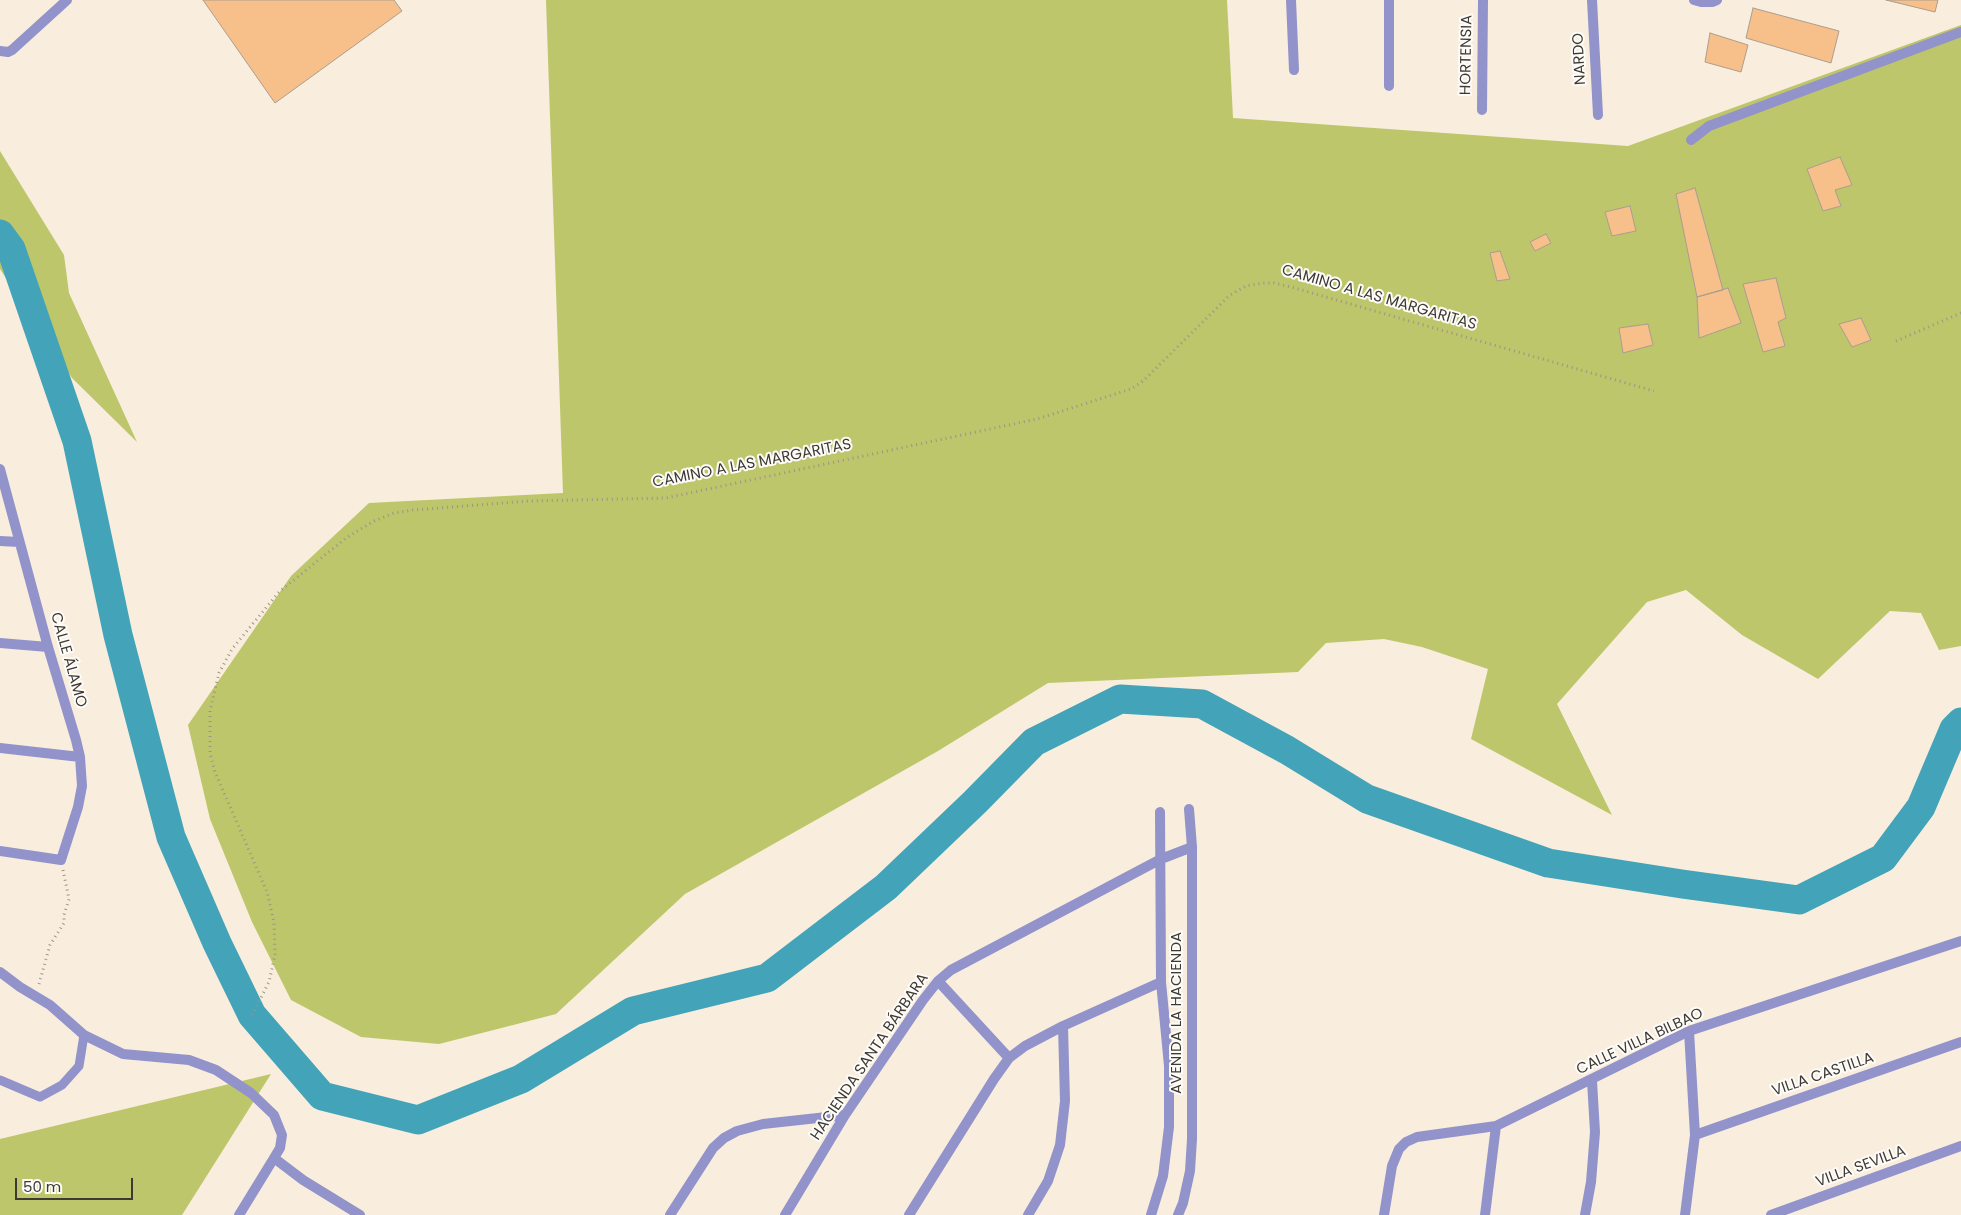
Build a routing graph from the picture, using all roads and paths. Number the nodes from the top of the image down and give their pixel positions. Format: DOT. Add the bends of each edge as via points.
graph roads {
  1 [pos="67,0"];
  2 [pos="1291,0"];
  3 [pos="1389,0"];
  4 [pos="1483,0"];
  5 [pos="1592,0"];
  6 [pos="1694,0"];
  7 [pos="1715,1"];
  8 [pos="1961,32"];
  9 [pos="0,51"];
  10 [pos="1294,70"];
  11 [pos="1388,86"];
  12 [pos="1482,110"];
  13 [pos="1598,115"];
  14 [pos="1691,140"];
  15 [pos="1961,313"];
  16 [pos="1896,341"];
  17 [pos="1654,391"];
  18 [pos="0,469"];
  19 [pos="0,542"];
  20 [pos="19,542"];
  21 [pos="0,643"];
  22 [pos="48,646"];
  23 [pos="0,748"];
  24 [pos="80,757"];
  25 [pos="1189,809"];
  26 [pos="1160,812"];
  27 [pos="1192,846"];
  28 [pos="0,851"];
  29 [pos="1161,859"];
  30 [pos="61,860"];
  31 [pos="1961,941"];
  32 [pos="0,972"];
  33 [pos="938,981"];
  34 [pos="0,982"];
  35 [pos="1161,982"];
  36 [pos="20,987"];
  37 [pos="35,997"];
  38 [pos="252,1015"];
  39 [pos="1063,1026"];
  40 [pos="1689,1032"];
  41 [pos="84,1035"];
  42 [pos="1961,1042"];
  43 [pos="1009,1058"];
  44 [pos="0,1080"];
  45 [pos="1592,1081"];
  46 [pos="845,1115"];
  47 [pos="1496,1126"];
  48 [pos="1695,1135"];
  49 [pos="1961,1146"];
  50 [pos="274,1158"];
  51 [pos="239,1215"];
  52 [pos="360,1215"];
  53 [pos="670,1215"];
  54 [pos="786,1215"];
  55 [pos="909,1215"];
  56 [pos="1028,1215"];
  57 [pos="1151,1215"];
  58 [pos="1178,1215"];
  59 [pos="1384,1215"];
  60 [pos="1485,1215"];
  61 [pos="1586,1215"];
  62 [pos="1685,1215"];
  63 [pos="1771,1215"];
  1 -- 9 [label="street" via="12,50"];
  2 -- 10 [label="street"];
  3 -- 11 [label="street"];
  4 -- 12 [label="street, HORTENSIA"];
  5 -- 13 [label="street, NARDO"];
  6 -- 7 [label="street"];
  8 -- 14 [label="street" via="1708,126"];
  15 -- 16 [label="path"];
  17 -- 38 [label="path, CAMINO A LAS MARGARITAS" via="1291,287 1262,283 1246,286 1230,295 1131,389 1037,419 666,498 500,503 413,510 374,521 346,538 279,592 232,649 219,673 210,711 210,754 267,892 274,922 275,954 269,982"];
  18 -- 20 [label="street, CALLE ÁLAMO"];
  19 -- 20 [label="street"];
  20 -- 22 [label="street, CALLE ÁLAMO"];
  21 -- 22 [label="street"];
  22 -- 24 [label="street, CALLE ÁLAMO"];
  23 -- 24 [label="street"];
  24 -- 30 [label="street, CALLE ÁLAMO" via="82,786 78,808"];
  25 -- 27 [label="street, AVENIDA LA HACIENDA"];
  26 -- 29 [label="street, AVENIDA LA HACIENDA"];
  27 -- 29 [label="street, HACIENDA SANTA BÁRBARA"];
  27 -- 58 [label="street, AVENIDA LA HACIENDA" via="1192,1139 1190,1171"];
  28 -- 30 [label="street"];
  29 -- 33 [label="street, HACIENDA SANTA BÁRBARA" via="951,970"];
  29 -- 35 [label="street, AVENIDA LA HACIENDA"];
  30 -- 37 [label="path" via="69,899 64,924 50,945"];
  31 -- 40 [label="street, CALLE VILLA BILBAO"];
  32 -- 36 [label="street"];
  33 -- 43 [label="street"];
  33 -- 46 [label="street, HACIENDA SANTA BÁRBARA"];
  34 -- 36 [label="street"];
  35 -- 39 [label="street"];
  35 -- 57 [label="street, AVENIDA LA HACIENDA" via="1169,1066 1169,1127 1163,1176"];
  36 -- 37 [label="street"];
  37 -- 41 [label="street" via="50,1005"];
  39 -- 43 [label="street"];
  39 -- 56 [label="street" via="1065,1101 1060,1145 1048,1181"];
  40 -- 45 [label="street, CALLE VILLA BILBAO"];
  40 -- 48 [label="street"];
  41 -- 44 [label="lane" via="79,1066 62,1085 40,1097"];
  41 -- 50 [label="street" via="123,1054 189,1060 216,1070 251,1093 274,1115 282,1135"];
  42 -- 48 [label="street, VILLA CASTILLA"];
  43 -- 55 [label="street"];
  45 -- 47 [label="street, CALLE VILLA BILBAO"];
  45 -- 61 [label="street" via="1595,1132"];
  46 -- 53 [label="street" via="737,1130 713,1148"];
  46 -- 54 [label="street, HACIENDA SANTA BÁRBARA"];
  47 -- 59 [label="street, CALLE VILLA BILBAO" via="1417,1137 1406,1142 1399,1148 1392,1166"];
  47 -- 60 [label="street"];
  48 -- 62 [label="street"];
  49 -- 63 [label="street, VILLA SEVILLA"];
  50 -- 51 [label="street"];
  50 -- 52 [label="street"];
}
